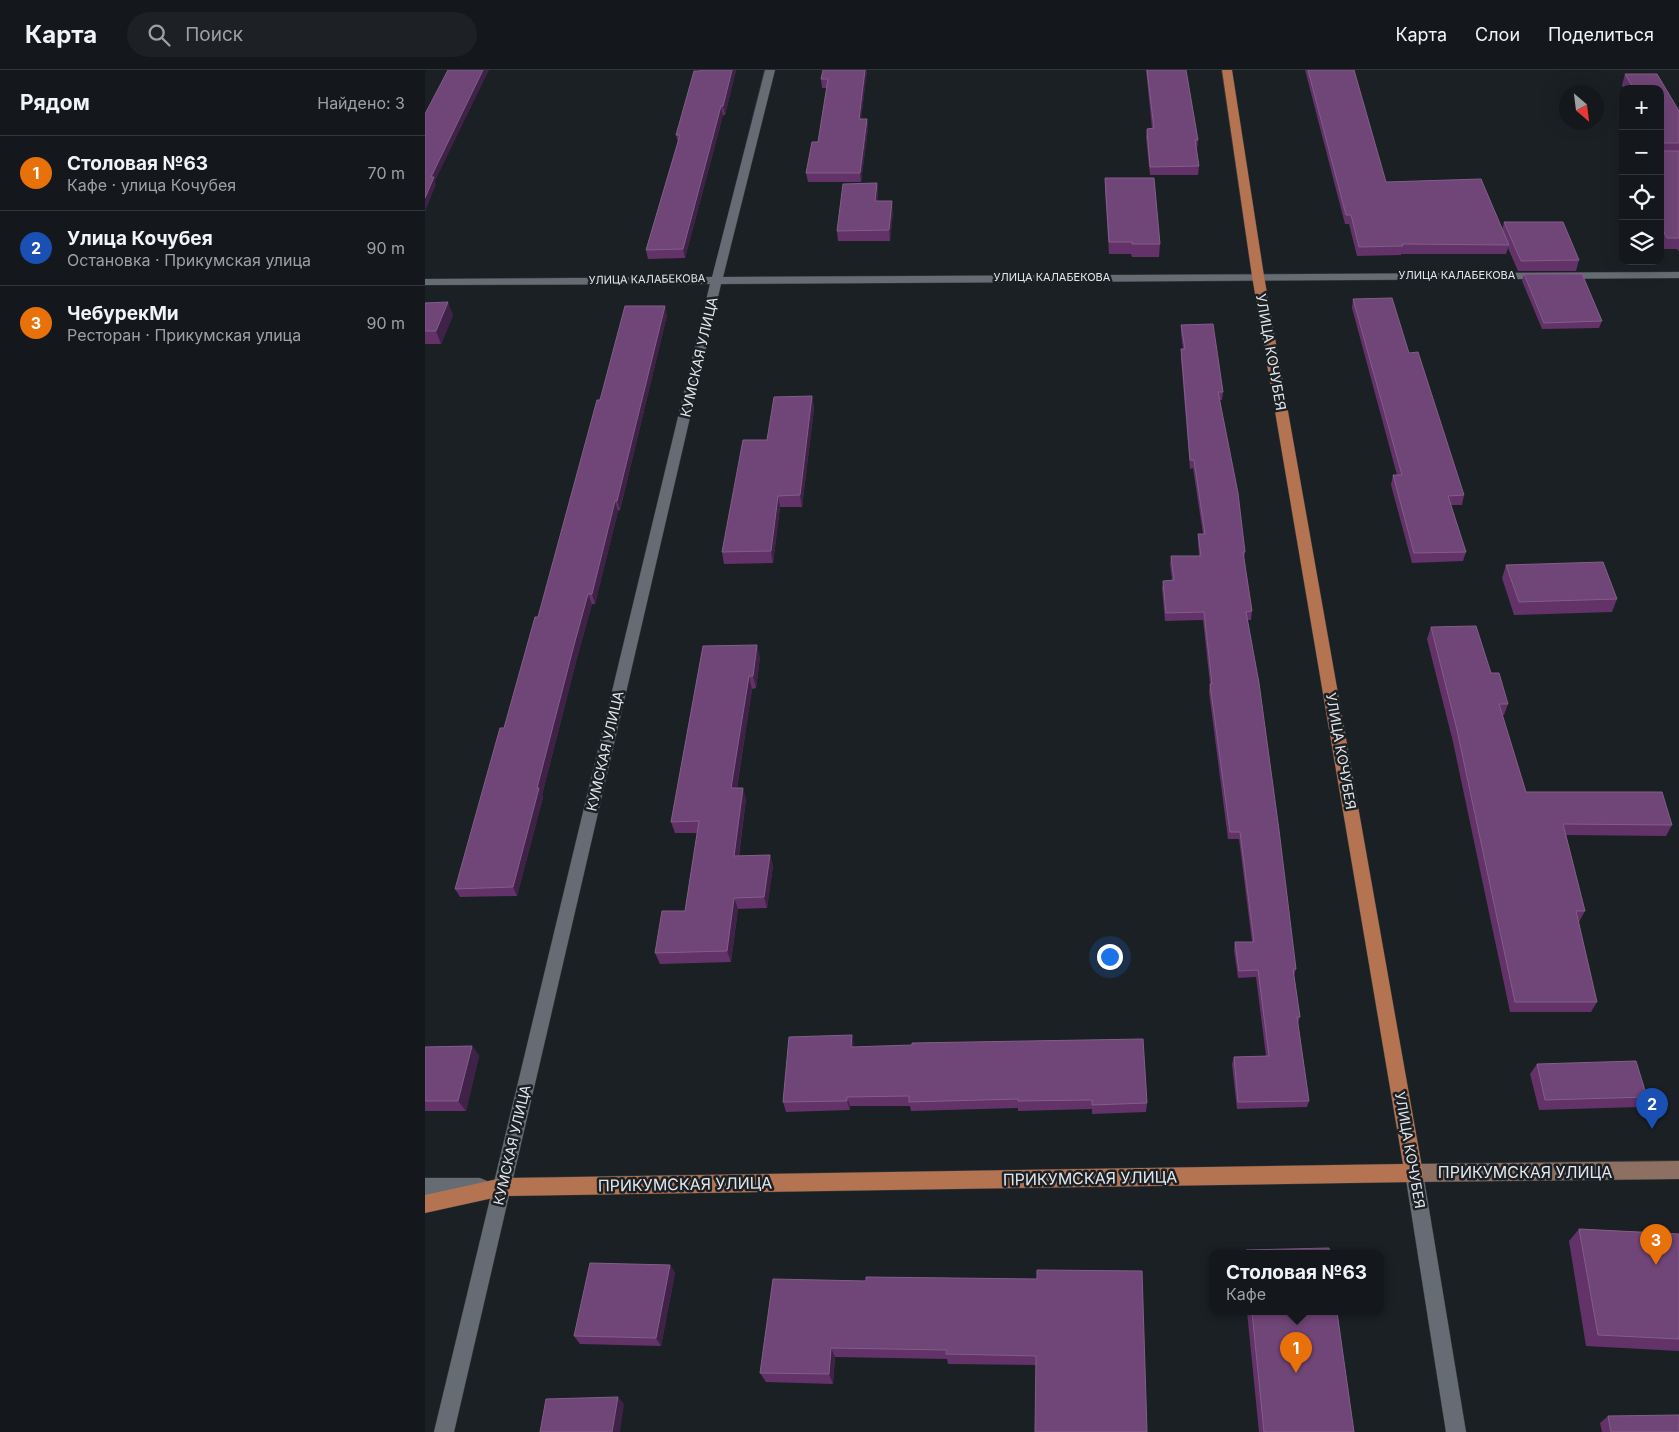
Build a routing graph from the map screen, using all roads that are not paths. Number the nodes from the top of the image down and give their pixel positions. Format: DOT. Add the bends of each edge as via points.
graph roads {
  1 [pos="770,70"];
  2 [pos="1227,70"];
  3 [pos="1679,275"];
  4 [pos="1258,276"];
  5 [pos="717,278"];
  6 [pos="425,282"];
  7 [pos="1679,1170"];
  8 [pos="1414,1173"];
  9 [pos="425,1187"];
  10 [pos="502,1187"];
  11 [pos="425,1204"];
  12 [pos="444,1432"];
  13 [pos="1456,1432"];
  1 -- 5 [label="street, КУМСКАЯ УЛИЦА"];
  2 -- 4 [label="main road, УЛИЦА КОЧУБЕЯ"];
  3 -- 4 [label="street, УЛИЦА КАЛАБЕКОВА"];
  4 -- 5 [label="street, УЛИЦА КАЛАБЕКОВА"];
  4 -- 8 [label="main road, УЛИЦА КОЧУБЕЯ"];
  5 -- 6 [label="street, УЛИЦА КАЛАБЕКОВА"];
  5 -- 10 [label="street, КУМСКАЯ УЛИЦА"];
  7 -- 8 [label="main road, ПРИКУМСКАЯ УЛИЦА"];
  8 -- 10 [label="main road, ПРИКУМСКАЯ УЛИЦА"];
  8 -- 13 [label="street, УЛИЦА КОЧУБЕЯ"];
  9 -- 10 [label="street, ПРИКУМСКАЯ УЛИЦА"];
  10 -- 11 [label="main road, ПРИКУМСКАЯ УЛИЦА"];
  10 -- 12 [label="street, КУМСКАЯ УЛИЦА"];
}
